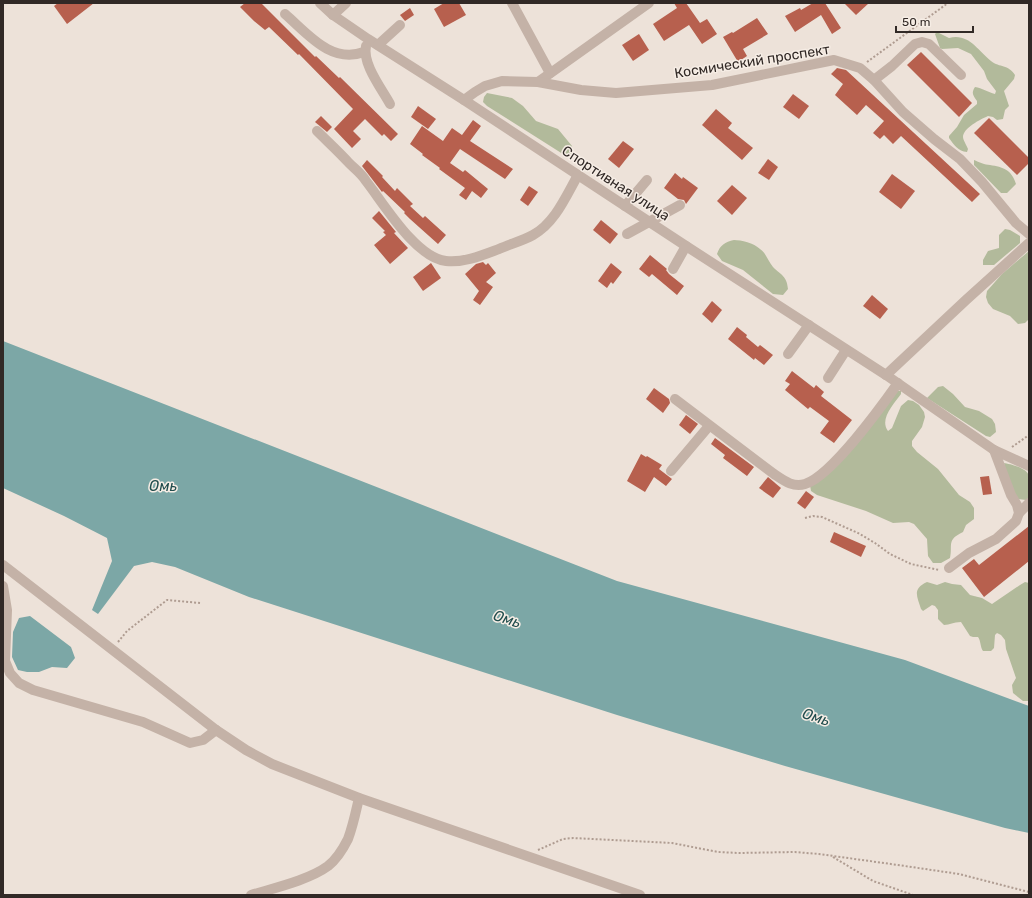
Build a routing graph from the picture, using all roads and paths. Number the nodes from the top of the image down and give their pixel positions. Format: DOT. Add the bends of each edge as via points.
graph roads {
  1 [pos="320,3"];
  2 [pos="346,3"];
  3 [pos="512,3"];
  4 [pos="649,3"];
  5 [pos="948,3"];
  6 [pos="285,14"];
  7 [pos="333,15"];
  8 [pos="400,25"];
  9 [pos="368,39"];
  10 [pos="378,45"];
  11 [pos="364,52"];
  12 [pos="860,68"];
  13 [pos="550,73"];
  14 [pos="961,75"];
  15 [pos="874,80"];
  16 [pos="538,82"];
  17 [pos="464,100"];
  18 [pos="390,104"];
  19 [pos="317,131"];
  20 [pos="578,175"];
  21 [pos="647,180"];
  22 [pos="680,205"];
  23 [pos="625,206"];
  24 [pos="649,222"];
  25 [pos="627,234"];
  26 [pos="1029,234"];
  27 [pos="1029,243"];
  28 [pos="686,246"];
  29 [pos="673,269"];
  30 [pos="809,325"];
  31 [pos="846,350"];
  32 [pos="788,354"];
  33 [pos="886,375"];
  34 [pos="828,378"];
  35 [pos="898,383"];
  36 [pos="675,399"];
  37 [pos="709,426"];
  38 [pos="1029,435"];
  39 [pos="998,452"];
  40 [pos="1029,466"];
  41 [pos="671,471"];
  42 [pos="1029,503"];
  43 [pos="1019,513"];
  44 [pos="805,518"];
  45 [pos="3,566"];
  46 [pos="949,568"];
  47 [pos="3,586"];
  48 [pos="200,603"];
  49 [pos="112,649"];
  50 [pos="216,730"];
  51 [pos="359,798"];
  52 [pos="524,855"];
  53 [pos="832,856"];
  54 [pos="1029,892"];
  55 [pos="251,895"];
  56 [pos="640,895"];
  57 [pos="913,895"];
  1 -- 7 [label="street, Спортивная улица"];
  2 -- 7 [label="street"];
  3 -- 13 [label="street"];
  4 -- 13 [label="street"];
  5 -- 12 [label="path"];
  6 -- 11 [label="street" via="329,51 356,56"];
  7 -- 9 [label="street, Спортивная улица"];
  8 -- 10 [label="street"];
  9 -- 10 [label="street, Спортивная улица"];
  9 -- 11 [label="street"];
  10 -- 17 [label="street, Спортивная улица"];
  11 -- 18 [label="street" via="369,67"];
  12 -- 15 [label="street, Космический проспект"];
  12 -- 16 [label="street, Космический проспект" via="834,60 712,85 616,93"];
  13 -- 16 [label="street"];
  14 -- 15 [label="street" via="929,44 922,42 915,44"];
  15 -- 26 [label="street, Космический проспект" via="934,140 960,159 1016,223"];
  16 -- 17 [label="street, Космический проспект" via="502,81 485,86"];
  17 -- 20 [label="street, Спортивная улица"];
  19 -- 20 [label="street" via="366,180 417,246 435,258 446,261 488,254 533,235 560,207"];
  20 -- 23 [label="street, Спортивная улица"];
  21 -- 23 [label="street"];
  22 -- 24 [label="street"];
  23 -- 24 [label="street, Спортивная улица"];
  24 -- 25 [label="street"];
  24 -- 28 [label="street, Спортивная улица"];
  27 -- 33 [label="street"];
  28 -- 29 [label="street"];
  28 -- 30 [label="street, Спортивная улица"];
  30 -- 31 [label="street, Спортивная улица"];
  30 -- 32 [label="street"];
  31 -- 33 [label="street, Спортивная улица"];
  31 -- 34 [label="street"];
  33 -- 35 [label="street, Спортивная улица"];
  35 -- 37 [label="street" via="870,421 828,469 804,485 788,483"];
  35 -- 39 [label="street, Спортивная улица"];
  36 -- 37 [label="street"];
  37 -- 41 [label="street"];
  38 -- 39 [label="path"];
  39 -- 40 [label="street, Спортивная улица"];
  39 -- 43 [label="street" via="1010,495"];
  42 -- 43 [label="street"];
  43 -- 46 [label="street" via="1016,521 996,539 969,553"];
  44 -- 46 [label="path" via="822,517 858,533 911,564 939,570"];
  45 -- 49 [label="street"];
  47 -- 50 [label="street" via="7,610 5,661 10,673 19,683 33,690 143,722 190,743 204,740"];
  48 -- 49 [label="path" via="167,600 127,631"];
  49 -- 50 [label="street"];
  50 -- 51 [label="street" via="272,764"];
  51 -- 52 [label="street"];
  51 -- 55 [label="street" via="348,838 328,866 314,874"];
  52 -- 53 [label="path" via="563,839 573,838 672,843 718,852 795,852"];
  52 -- 56 [label="street"];
  53 -- 54 [label="path" via="959,874"];
  53 -- 57 [label="path" via="873,882"];
}
